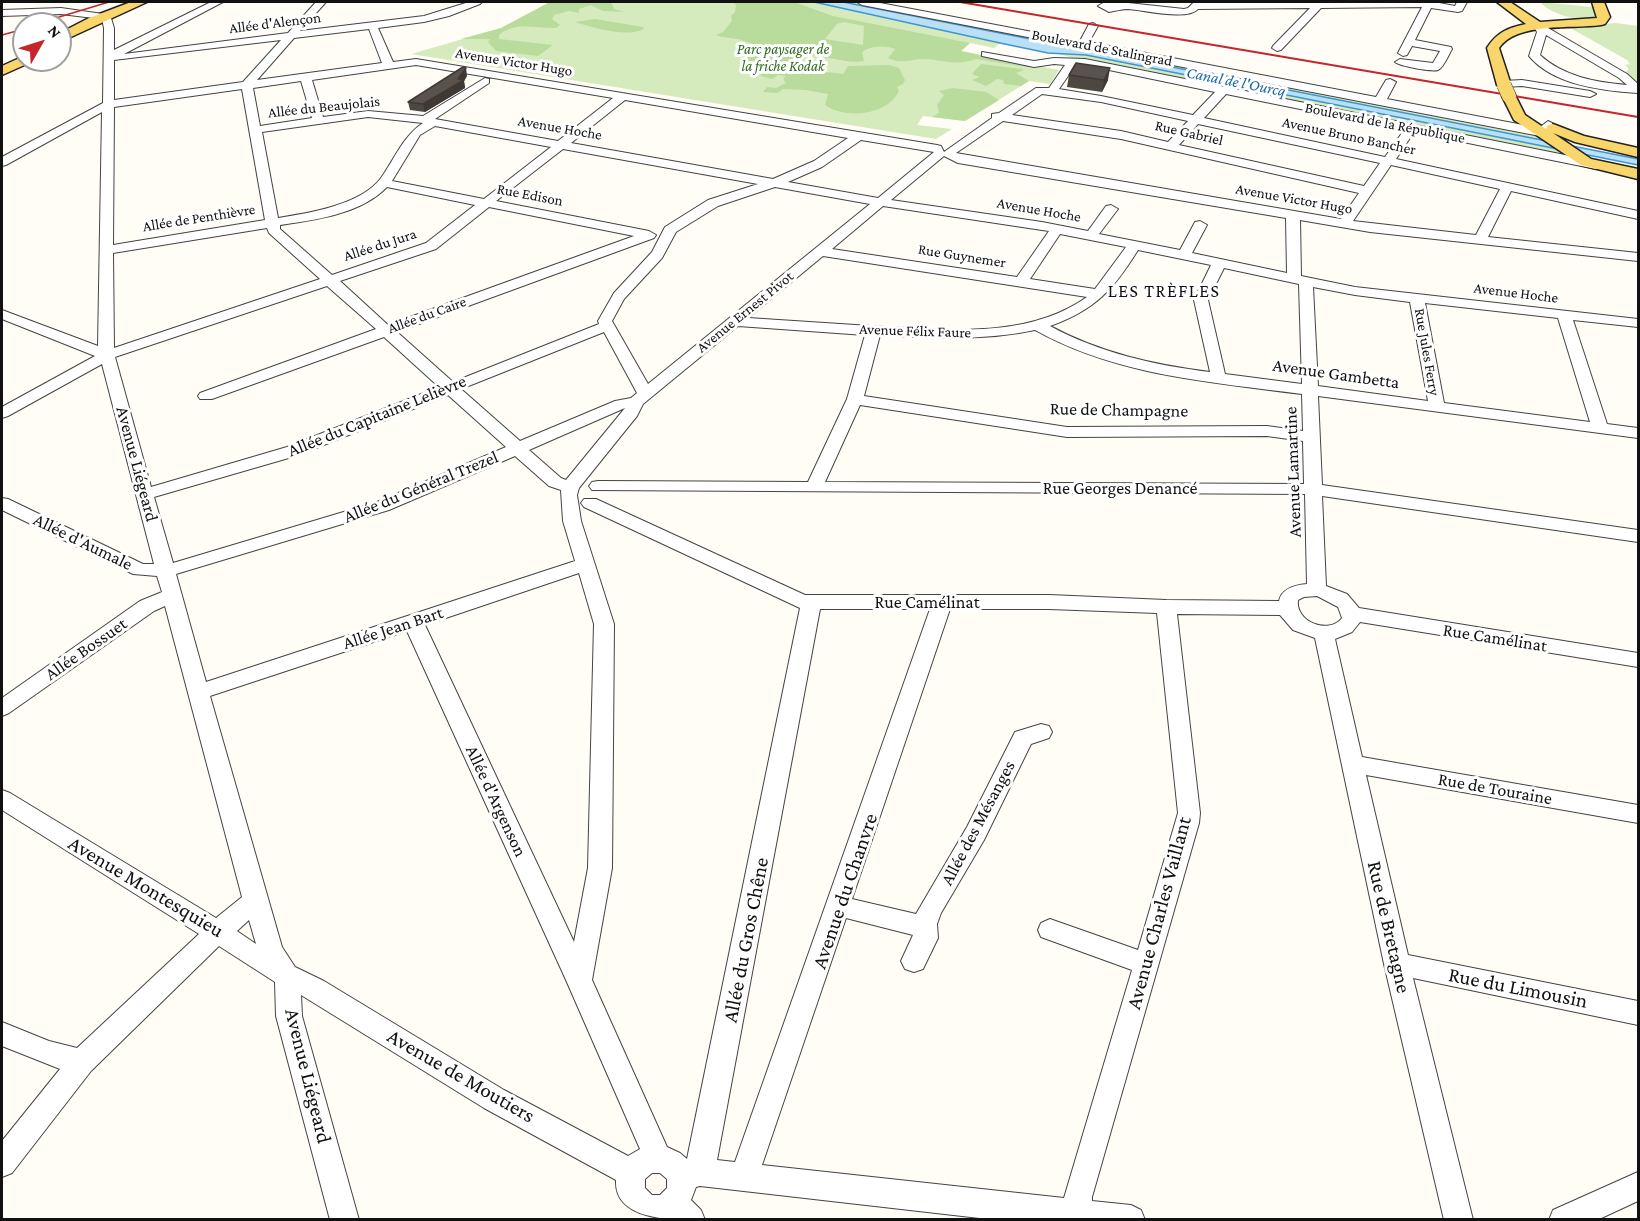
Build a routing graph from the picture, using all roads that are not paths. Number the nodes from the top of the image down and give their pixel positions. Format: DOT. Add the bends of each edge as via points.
graph roads {
  1 [pos="134,2"];
  2 [pos="141,2"];
  3 [pos="218,2"];
  4 [pos="321,2"];
  5 [pos="477,2"];
  6 [pos="862,2"];
  7 [pos="1503,2"];
  8 [pos="1598,2"];
  9 [pos="84,3"];
  10 [pos="1319,3"];
  11 [pos="1428,3"];
  12 [pos="1197,4"];
  13 [pos="1460,5"];
  14 [pos="61,11"];
  15 [pos="2,13"];
  16 [pos="106,16"];
  17 [pos="1522,23"];
  18 [pos="11,24"];
  19 [pos="372,26"];
  20 [pos="1546,31"];
  21 [pos="72,35"];
  22 [pos="291,36"];
  23 [pos="1408,42"];
  24 [pos="1083,44"];
  25 [pos="1277,48"];
  26 [pos="986,54"];
  27 [pos="109,56"];
  28 [pos="1072,63"];
  29 [pos="389,66"];
  30 [pos="306,78"];
  31 [pos="495,80"];
  32 [pos="1390,82"];
  33 [pos="247,85"];
  34 [pos="1638,89"];
  35 [pos="1046,90"];
  36 [pos="1223,90"];
  37 [pos="1508,93"];
  38 [pos="619,99"];
  39 [pos="1380,101"];
  40 [pos="1638,102"];
  41 [pos="109,104"];
  42 [pos="989,115"];
  43 [pos="1002,117"];
  44 [pos="1196,119"];
  45 [pos="318,120"];
  46 [pos="429,121"];
  47 [pos="1411,128"];
  48 [pos="254,130"];
  49 [pos="1542,130"];
  50 [pos="855,138"];
  51 [pos="562,145"];
  52 [pos="1171,146"];
  53 [pos="943,152"];
  54 [pos="1638,152"];
  55 [pos="3,161"];
  56 [pos="1389,161"];
  57 [pos="1596,165"];
  58 [pos="1638,174"];
  59 [pos="384,183"];
  60 [pos="774,183"];
  61 [pos="1507,187"];
  62 [pos="1367,191"];
  63 [pos="880,202"];
  64 [pos="487,203"];
  65 [pos="1111,209"];
  66 [pos="1293,215"];
  67 [pos="1638,215"];
  68 [pos="271,223"];
  69 [pos="1344,224"];
  70 [pos="1200,225"];
  71 [pos="1057,229"];
  72 [pos="670,230"];
  73 [pos="649,235"];
  74 [pos="1091,236"];
  75 [pos="1480,240"];
  76 [pos="1134,245"];
  77 [pos="106,250"];
  78 [pos="820,250"];
  79 [pos="1184,255"];
  80 [pos="1638,257"];
  81 [pos="1219,263"];
  82 [pos="329,280"];
  83 [pos="1300,280"];
  84 [pos="1021,282"];
  85 [pos="1098,294"];
  86 [pos="1417,298"];
  87 [pos="1564,315"];
  88 [pos="5,319"];
  89 [pos="735,321"];
  90 [pos="1638,323"];
  91 [pos="1037,325"];
  92 [pos="606,326"];
  93 [pos="386,331"];
  94 [pos="874,331"];
  95 [pos="107,355"];
  96 [pos="1217,377"];
  97 [pos="449,387"];
  98 [pos="1310,390"];
  99 [pos="206,396"];
  100 [pos="640,398"];
  101 [pos="855,399"];
  102 [pos="1437,406"];
  103 [pos="2,413"];
  104 [pos="1600,428"];
  105 [pos="1638,433"];
  106 [pos="1311,437"];
  107 [pos="516,448"];
  108 [pos="574,482"];
  109 [pos="814,487"];
  110 [pos="1314,489"];
  111 [pos="145,494"];
  112 [pos="594,495"];
  113 [pos="2,505"];
  114 [pos="570,508"];
  115 [pos="1638,536"];
  116 [pos="587,564"];
  117 [pos="166,570"];
  118 [pos="1317,590"];
  119 [pos="173,596"];
  120 [pos="941,602"];
  121 [pos="811,603"];
  122 [pos="1166,607"];
  123 [pos="1287,608"];
  124 [pos="1352,614"];
  125 [pos="413,621"];
  126 [pos="1324,632"];
  127 [pos="1638,660"];
  128 [pos="200,692"];
  129 [pos="2,708"];
  130 [pos="1041,732"];
  131 [pos="1352,764"];
  132 [pos="2,799"];
  133 [pos="1638,814"];
  134 [pos="255,901"];
  135 [pos="840,906"];
  136 [pos="925,924"];
  137 [pos="1050,930"];
  138 [pos="219,931"];
  139 [pos="914,961"];
  140 [pos="1147,964"];
  141 [pos="1397,964"];
  142 [pos="288,978"];
  143 [pos="579,980"];
  144 [pos="1638,1013"];
  145 [pos="2,1034"];
  146 [pos="82,1062"];
  147 [pos="2,1163"];
  148 [pos="633,1174"];
  149 [pos="743,1178"];
  150 [pos="1638,1186"];
  151 [pos="675,1194"];
  152 [pos="1077,1214"];
  153 [pos="345,1220"];
  154 [pos="1131,1220"];
  155 [pos="1459,1220"];
  156 [pos="1563,1220"];
  1 -- 16 [label="main road"];
  2 -- 16 [label="main road"];
  3 -- 27 [label="street"];
  4 -- 22 [label="street"];
  5 -- 19 [label="street, Allée d'Alençon" via="435,17"];
  6 -- 24 [label="street, Boulevard de Stalingrad"];
  7 -- 17 [label="main road"];
  8 -- 20 [label="main road" via="1604,17 1600,21"];
  9 -- 14 [label="street"];
  10 -- 11 [label="street"];
  10 -- 12 [label="street"];
  10 -- 25 [label="street"];
  11 -- 13 [label="street"];
  11 -- 23 [label="street"];
  12 -- 24 [label="street" via="1191,11 1181,13 1103,6 1111,9 1096,22"];
  14 -- 15 [label="street"];
  14 -- 16 [label="street"];
  14 -- 18 [label="street"];
  16 -- 21 [label="main road"];
  16 -- 27 [label="street, Avenue Liégeard"];
  17 -- 20 [label="main road"];
  17 -- 37 [label="main road" via="1494,45"];
  19 -- 22 [label="street, Allée d'Alençon"];
  19 -- 29 [label="street"];
  20 -- 34 [label="street"];
  20 -- 34 [label="street" via="1534,56 1554,72"];
  22 -- 27 [label="street, Allée d'Alençon"];
  22 -- 33 [label="street"];
  23 -- 23 [label="street" via="1447,49 1436,67 1398,65"];
  24 -- 39 [label="street, Boulevard de Stalingrad"];
  26 -- 28 [label="street, Boulevard de la République" via="1034,64"];
  27 -- 41 [label="street, Avenue Liégeard"];
  28 -- 35 [label="street"];
  28 -- 36 [label="street, Boulevard de la République" via="1084,62"];
  29 -- 30 [label="street, Avenue Victor Hugo"];
  29 -- 31 [label="street, Avenue Victor Hugo" via="416,62"];
  30 -- 33 [label="street, Avenue Victor Hugo"];
  30 -- 45 [label="street"];
  31 -- 38 [label="street, Avenue Victor Hugo"];
  31 -- 46 [label="street"];
  32 -- 39 [label="street"];
  33 -- 41 [label="street, Avenue Victor Hugo"];
  33 -- 48 [label="street, Allée de Penthièvre"];
  35 -- 42 [label="street" via="1030,88"];
  35 -- 43 [label="street"];
  35 -- 44 [label="street, Avenue Bruno Bancher"];
  36 -- 44 [label="street"];
  36 -- 47 [label="street, Boulevard de la République"];
  37 -- 40 [label="street" via="1522,83"];
  37 -- 49 [label="main road, Boulevard de Stalingrad"];
  38 -- 50 [label="street, Avenue Victor Hugo"];
  38 -- 51 [label="street, Allée du Jura"];
  39 -- 49 [label="street, Boulevard de Stalingrad"];
  41 -- 55 [label="street"];
  41 -- 77 [label="street, Avenue Liégeard"];
  42 -- 43 [label="street, Rue Gabriel"];
  42 -- 53 [label="street" via="940,146"];
  43 -- 52 [label="street, Rue Gabriel"];
  43 -- 53 [label="street"];
  44 -- 52 [label="street"];
  44 -- 56 [label="street, Avenue Bruno Bancher"];
  45 -- 46 [label="street, Allée du Beaujolais" via="368,114"];
  45 -- 48 [label="street, Allée du Beaujolais"];
  46 -- 51 [label="street, Avenue Hoche"];
  46 -- 59 [label="street" via="416,133"];
  47 -- 56 [label="street"];
  47 -- 57 [label="street, Boulevard de la République"];
  48 -- 68 [label="street, Allée de Penthièvre"];
  49 -- 54 [label="main road, Boulevard de Stalingrad"];
  49 -- 57 [label="main road" via="1579,158"];
  50 -- 53 [label="street, Avenue Victor Hugo" via="906,151 914,144"];
  50 -- 60 [label="street" via="818,164"];
  51 -- 60 [label="street, Avenue Hoche"];
  51 -- 64 [label="street, Allée du Jura"];
  52 -- 62 [label="street, Rue Gabriel"];
  53 -- 63 [label="street, Avenue Ernest Pivot"];
  53 -- 66 [label="street, Avenue Victor Hugo" via="958,159"];
  56 -- 61 [label="street, Avenue Bruno Bancher"];
  56 -- 62 [label="street"];
  57 -- 58 [label="main road, Boulevard de la République"];
  59 -- 64 [label="street, Rue Edison"];
  59 -- 68 [label="street" via="358,202 331,212"];
  60 -- 63 [label="street, Avenue Hoche"];
  60 -- 72 [label="street" via="713,203"];
  61 -- 67 [label="street, Avenue Bruno Bancher"];
  61 -- 75 [label="street"];
  62 -- 69 [label="street"];
  63 -- 71 [label="street, Avenue Hoche"];
  63 -- 78 [label="street, Avenue Ernest Pivot"];
  64 -- 73 [label="street, Rue Edison"];
  64 -- 82 [label="street, Allée du Jura" via="431,246"];
  65 -- 74 [label="street"];
  66 -- 69 [label="street, Avenue Victor Hugo"];
  66 -- 83 [label="street, Avenue Lamartine"];
  68 -- 77 [label="street, Allée de Penthièvre"];
  68 -- 82 [label="street, Rue Camélinat"];
  69 -- 75 [label="street, Avenue Victor Hugo"];
  70 -- 79 [label="street"];
  71 -- 74 [label="street, Avenue Hoche"];
  71 -- 84 [label="street"];
  72 -- 73 [label="street, Rue Edison"];
  72 -- 92 [label="street" via="666,243 616,299"];
  73 -- 93 [label="street, Allée du Caire"];
  74 -- 76 [label="street, Avenue Hoche"];
  75 -- 80 [label="street, Avenue Victor Hugo"];
  76 -- 79 [label="street, Avenue Hoche"];
  76 -- 85 [label="street, Avenue Félix Faure" via="1107,288"];
  77 -- 95 [label="street, Avenue Liégeard"];
  78 -- 84 [label="street, Rue Guynemer"];
  78 -- 89 [label="street, Avenue Ernest Pivot"];
  79 -- 81 [label="street, Avenue Hoche"];
  81 -- 83 [label="street, Avenue Hoche"];
  81 -- 96 [label="street" via="1201,300"];
  82 -- 93 [label="street, Rue Camélinat"];
  82 -- 95 [label="street, Allée du Jura"];
  83 -- 86 [label="street, Avenue Hoche"];
  83 -- 98 [label="street, Avenue Lamartine"];
  84 -- 85 [label="street, Rue Guynemer"];
  85 -- 91 [label="street, Avenue Félix Faure" via="1085,305"];
  86 -- 87 [label="street, Avenue Hoche"];
  86 -- 102 [label="street, Rue Jules Ferry"];
  87 -- 90 [label="street, Avenue Hoche"];
  87 -- 104 [label="street"];
  88 -- 95 [label="street"];
  89 -- 94 [label="street, Avenue Félix Faure"];
  89 -- 100 [label="street, Avenue Ernest Pivot"];
  91 -- 94 [label="street, Avenue Félix Faure" via="968,334"];
  91 -- 96 [label="street, Avenue Gambetta" via="1084,349 1124,362"];
  92 -- 97 [label="street, Allée du Capitaine Lelièvre"];
  92 -- 100 [label="street"];
  93 -- 97 [label="street, Rue Camélinat"];
  93 -- 99 [label="street, Allée du Caire"];
  94 -- 101 [label="street"];
  95 -- 103 [label="street, Allée du Jura"];
  95 -- 111 [label="street, Avenue Liégeard"];
  96 -- 98 [label="street, Avenue Gambetta"];
  97 -- 107 [label="street, Rue Camélinat"];
  97 -- 111 [label="street, Allée du Capitaine Lelièvre" via="293,451"];
  98 -- 102 [label="street, Avenue Gambetta"];
  98 -- 106 [label="street, Avenue Lamartine"];
  100 -- 107 [label="street, Allée du Général Trezel"];
  100 -- 108 [label="street, Avenue Ernest Pivot"];
  101 -- 106 [label="street, Rue de Champagne" via="1066,432 1267,431"];
  101 -- 109 [label="street"];
  102 -- 104 [label="street, Avenue Gambetta"];
  104 -- 105 [label="street, Avenue Gambetta"];
  106 -- 110 [label="street, Avenue Lamartine"];
  107 -- 108 [label="street, Rue Camélinat" via="555,482"];
  107 -- 117 [label="street, Allée du Général Trezel" via="383,507"];
  108 -- 112 [label="street, Rue Camélinat" via="586,477"];
  108 -- 114 [label="street"];
  109 -- 110 [label="street, Rue Georges Denancé"];
  109 -- 112 [label="street, Rue Georges Denancé"];
  110 -- 115 [label="street, Rue Georges Denancé"];
  110 -- 118 [label="street, Avenue Lamartine"];
  111 -- 117 [label="street, Avenue Liégeard"];
  112 -- 114 [label="street"];
  112 -- 121 [label="street, Rue Camélinat" via="796,601"];
  113 -- 117 [label="street, Allée d'Aumale" via="140,570"];
  114 -- 116 [label="street"];
  116 -- 125 [label="street, Allée Jean Bart"];
  116 -- 143 [label="street" via="604,624 600,868"];
  117 -- 119 [label="street, Avenue Liégeard"];
  118 -- 123 [label="street" via="1294,593"];
  118 -- 124 [label="street" via="1340,598"];
  119 -- 128 [label="street, Avenue Liégeard"];
  119 -- 129 [label="street, Allée Bossuet" via="147,606"];
  120 -- 121 [label="street, Rue Camélinat"];
  120 -- 122 [label="street, Rue Camélinat"];
  120 -- 135 [label="street, Avenue du Chanvre"];
  121 -- 151 [label="street, Allée du Gros Chêne" via="791,708"];
  122 -- 123 [label="street, Rue Camélinat"];
  122 -- 140 [label="street, Avenue Charles Vaillant" via="1189,813"];
  123 -- 126 [label="street" via="1299,624"];
  124 -- 126 [label="street" via="1346,628"];
  124 -- 127 [label="street, Rue Camélinat"];
  125 -- 128 [label="street, Allée Jean Bart"];
  125 -- 143 [label="street, Allée d'Argenson"];
  126 -- 131 [label="street, Rue de Bretagne"];
  128 -- 134 [label="street, Avenue Liégeard"];
  130 -- 136 [label="street, Allée des Mésanges" via="1023,738"];
  131 -- 133 [label="street, Rue de Touraine"];
  131 -- 141 [label="street, Rue de Bretagne"];
  132 -- 138 [label="street, Avenue Montesquieu"];
  134 -- 138 [label="street"];
  134 -- 142 [label="street, Avenue Liégeard" via="271,951"];
  135 -- 136 [label="street" via="914,925"];
  135 -- 149 [label="street, Avenue du Chanvre"];
  136 -- 139 [label="street, Allée des Mésanges" via="926,938"];
  137 -- 140 [label="street"];
  138 -- 142 [label="street, Avenue Montesquieu"];
  138 -- 146 [label="street"];
  140 -- 152 [label="street, Avenue Charles Vaillant" via="1078,1197"];
  141 -- 144 [label="street, Rue du Limousin"];
  141 -- 155 [label="street, Rue de Bretagne"];
  142 -- 148 [label="street, Avenue de Moutiers" via="315,989 494,1099"];
  142 -- 153 [label="street, Avenue Liégeard" via="289,1016"];
  143 -- 151 [label="street, Allée d'Argenson"];
  145 -- 146 [label="street" via="47,1053"];
  146 -- 147 [label="street"];
  148 -- 151 [label="street" via="645,1162"];
  148 -- 151 [label="street" via="630,1187 636,1203 643,1208"];
  149 -- 151 [label="street"];
  149 -- 152 [label="street"];
  150 -- 156 [label="street"];
  152 -- 154 [label="street"];
}
